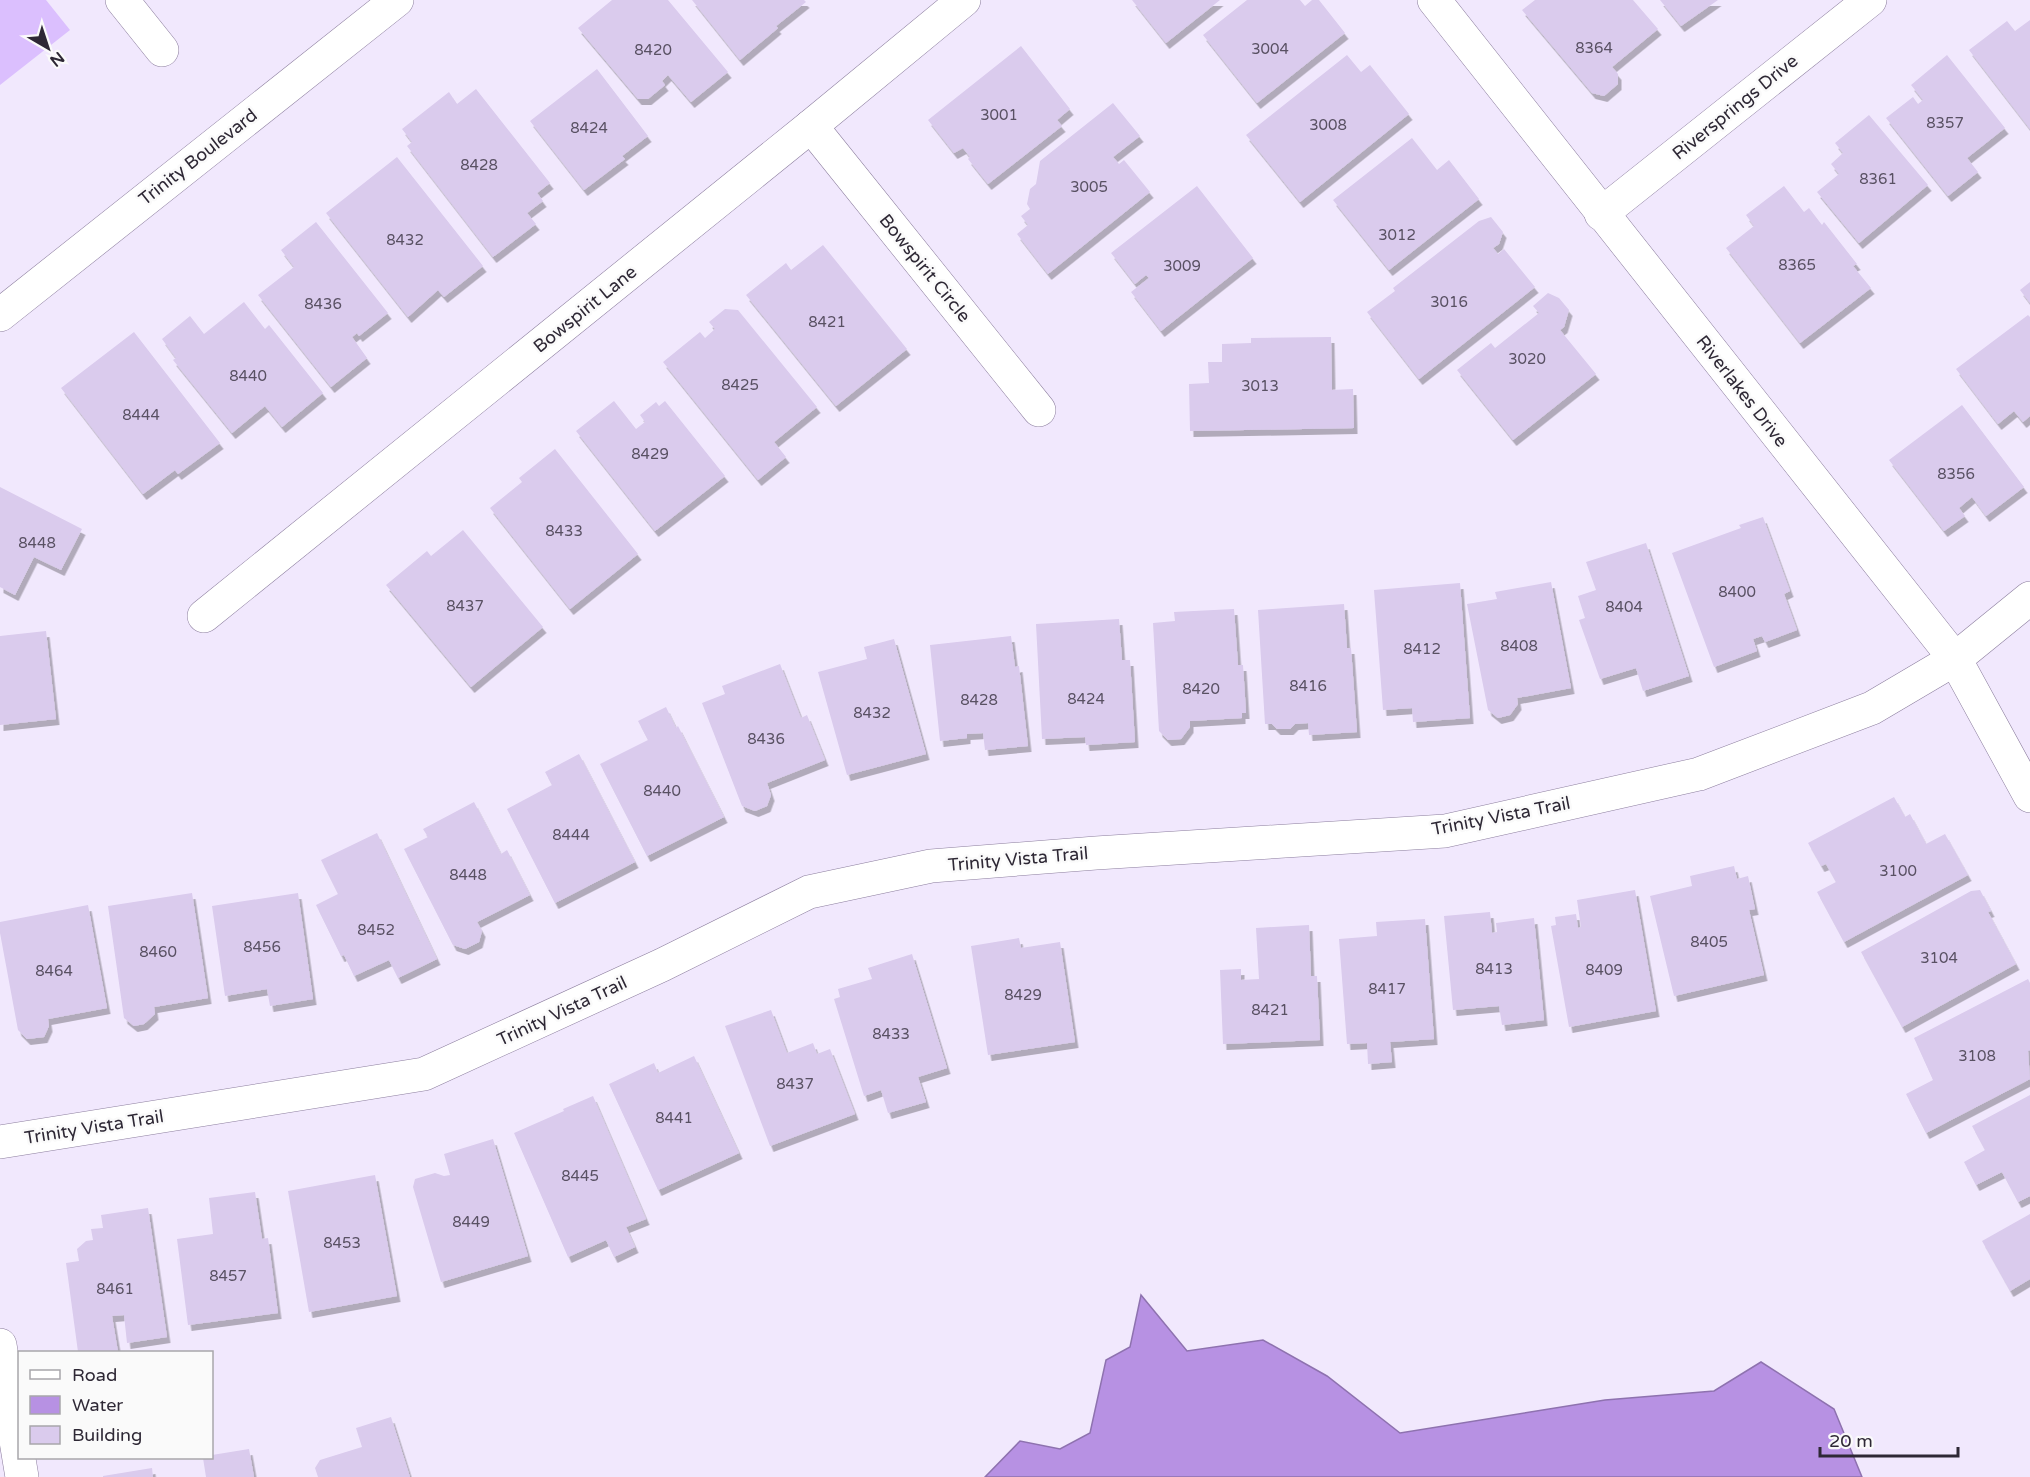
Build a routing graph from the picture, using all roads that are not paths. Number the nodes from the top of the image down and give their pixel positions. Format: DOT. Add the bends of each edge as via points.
graph roads {
  1 [pos="122,0"];
  2 [pos="397,0"];
  3 [pos="964,0"];
  4 [pos="1434,0"];
  5 [pos="1870,0"];
  6 [pos="162,50"];
  7 [pos="810,126"];
  8 [pos="1601,214"];
  9 [pos="0,315"];
  10 [pos="1039,410"];
  11 [pos="2030,598"];
  12 [pos="204,616"];
  13 [pos="1955,659"];
  14 [pos="2030,796"];
  15 [pos="0,1142"];
  16 [pos="0,1345"];
  17 [pos="18,1453"];
  18 [pos="19,1459"];
  19 [pos="22,1477"];
  1 -- 6 [label="street"];
  2 -- 9 [label="street, Trinity Boulevard"];
  3 -- 7 [label="street, Bowspirit Lane"];
  4 -- 8 [label="street, Riverlakes Drive"];
  5 -- 8 [label="street, Riversprings Drive"];
  7 -- 10 [label="street, Bowspirit Circle"];
  7 -- 12 [label="street, Bowspirit Lane"];
  8 -- 13 [label="street, Riverlakes Drive"];
  11 -- 13 [label="street, Trinity Vista Trail"];
  13 -- 14 [label="street, Riverlakes Drive"];
  13 -- 15 [label="street, Trinity Vista Trail" via="1872,708 1699,774 1444,831 931,866 832,887 810,892 424,1074"];
  16 -- 17 [label="street"];
  18 -- 19 [label="street"];
}
